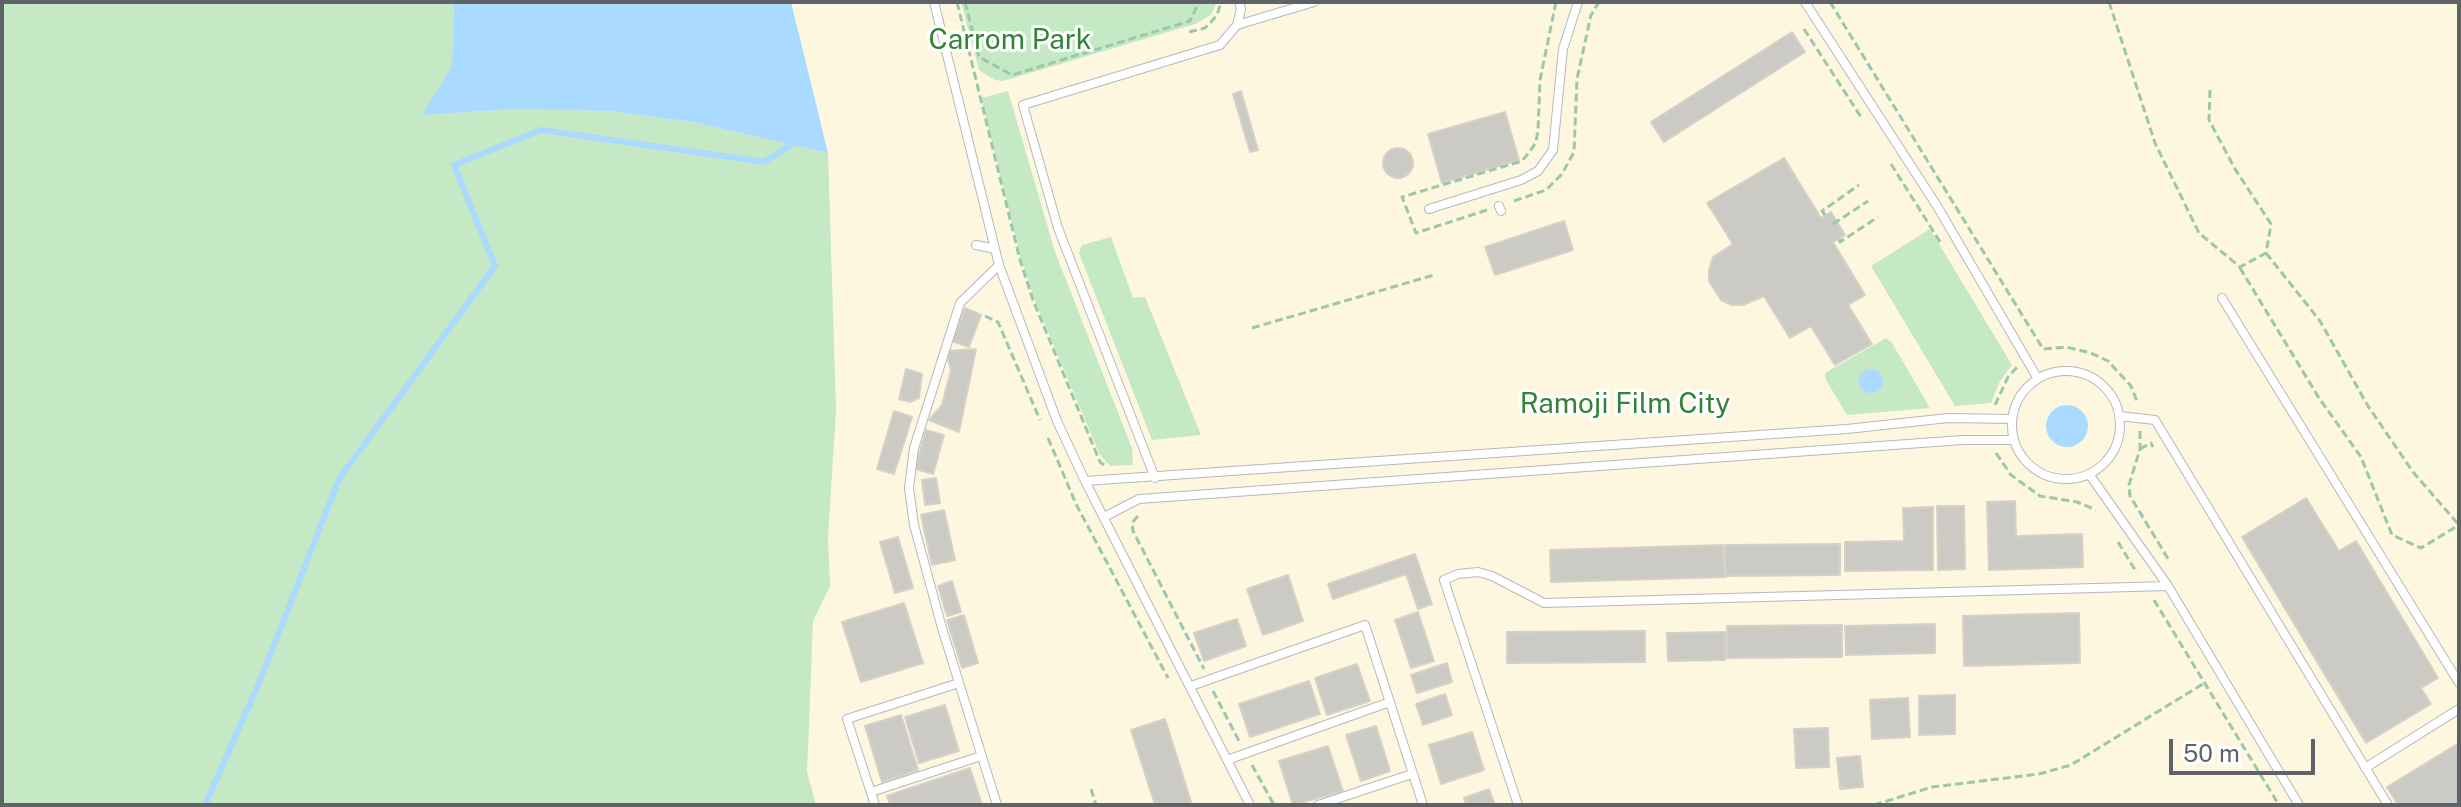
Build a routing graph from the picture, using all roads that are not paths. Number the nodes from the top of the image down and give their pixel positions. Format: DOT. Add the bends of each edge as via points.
graph roads {
  1 [pos="934,2"];
  2 [pos="1239,2"];
  3 [pos="1314,2"];
  4 [pos="1578,2"];
  5 [pos="1805,2"];
  6 [pos="1237,25"];
  7 [pos="1429,209"];
  8 [pos="976,245"];
  9 [pos="995,249"];
  10 [pos="999,265"];
  11 [pos="2222,298"];
  12 [pos="2038,379"];
  13 [pos="2119,416"];
  14 [pos="2012,419"];
  15 [pos="2014,440"];
  16 [pos="2089,474"];
  17 [pos="1155,478"];
  18 [pos="1085,481"];
  19 [pos="1104,517"];
  20 [pos="2168,586"];
  21 [pos="959,683"];
  22 [pos="2459,683"];
  23 [pos="1191,686"];
  24 [pos="1390,702"];
  25 [pos="2459,709"];
  26 [pos="981,756"];
  27 [pos="1227,760"];
  28 [pos="2365,768"];
  29 [pos="1412,774"];
  30 [pos="871,792"];
  31 [pos="875,805"];
  32 [pos="997,805"];
  33 [pos="1250,805"];
  34 [pos="1318,805"];
  35 [pos="1423,805"];
  36 [pos="1518,805"];
  37 [pos="2299,805"];
  38 [pos="2388,805"];
  1 -- 9 [label="lane"];
  2 -- 6 [label="lane"];
  3 -- 6 [label="lane"];
  4 -- 7 [label="lane" via="1563,49 1553,150 1538,171"];
  5 -- 12 [label="lane" via="1937,206"];
  6 -- 17 [label="lane" via="1212,48 1023,105 1058,228"];
  8 -- 9 [label="lane"];
  9 -- 10 [label="lane"];
  10 -- 18 [label="lane"];
  10 -- 21 [label="lane" via="960,303 914,448 909,488 914,525"];
  11 -- 22 [label="lane"];
  12 -- 13 [label="lane" via="2072,372 2089,377 2103,386"];
  12 -- 14 [label="lane" via="2020,396"];
  13 -- 16 [label="lane" via="2114,450"];
  13 -- 28 [label="lane" via="2155,420"];
  14 -- 15 [label="lane"];
  14 -- 17 [label="lane" via="1948,418"];
  15 -- 16 [label="lane" via="2024,460 2047,476"];
  15 -- 19 [label="lane" via="1139,499"];
  16 -- 20 [label="lane"];
  17 -- 18 [label="lane"];
  18 -- 19 [label="lane"];
  19 -- 23 [label="lane"];
  20 -- 36 [label="lane" via="1544,603 1492,576 1458,574 1444,580"];
  20 -- 37 [label="lane"];
  21 -- 26 [label="lane"];
  21 -- 30 [label="lane" via="847,719"];
  23 -- 24 [label="lane" via="1365,625"];
  23 -- 27 [label="lane"];
  24 -- 27 [label="lane"];
  24 -- 29 [label="lane"];
  25 -- 28 [label="lane"];
  26 -- 30 [label="lane"];
  26 -- 32 [label="lane"];
  27 -- 33 [label="lane"];
  28 -- 38 [label="lane"];
  29 -- 34 [label="lane"];
  29 -- 35 [label="lane"];
  30 -- 31 [label="lane"];
}
